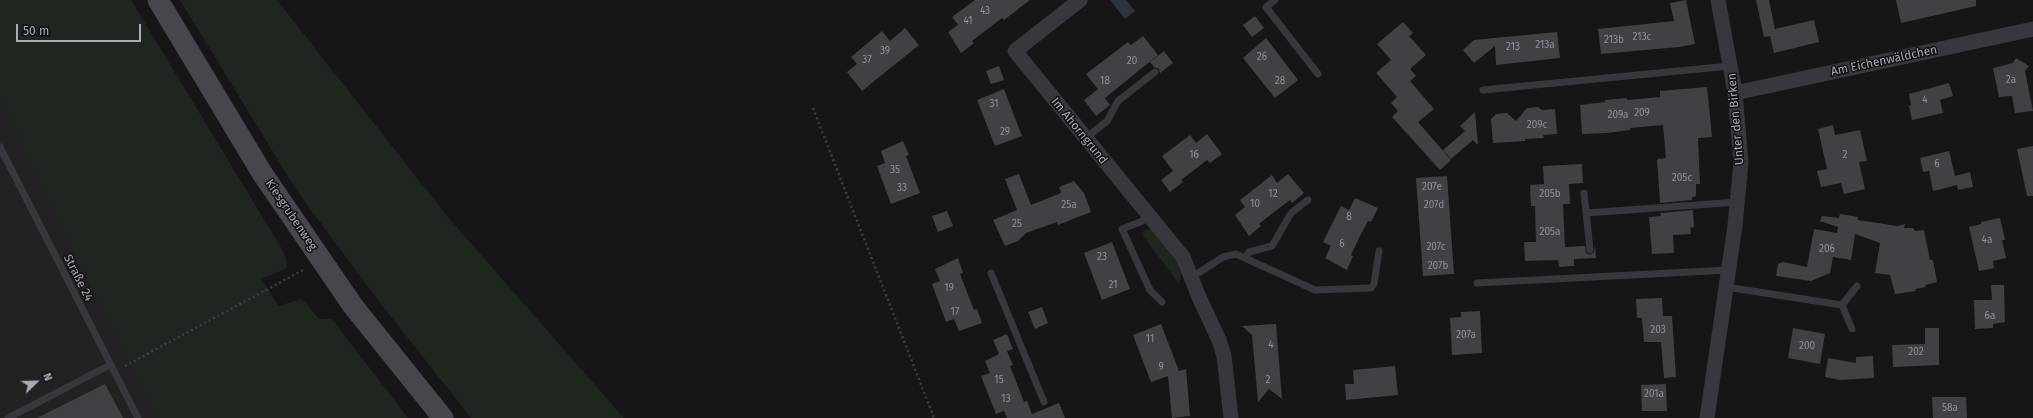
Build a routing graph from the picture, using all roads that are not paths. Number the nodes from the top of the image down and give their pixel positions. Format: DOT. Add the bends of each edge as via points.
graph roads {
  1 [pos="158,0"];
  2 [pos="1080,0"];
  3 [pos="1275,0"];
  4 [pos="1718,0"];
  5 [pos="2033,29"];
  6 [pos="1730,66"];
  7 [pos="1155,72"];
  8 [pos="1318,74"];
  9 [pos="1483,90"];
  10 [pos="1735,93"];
  11 [pos="1086,138"];
  12 [pos="0,147"];
  13 [pos="1584,192"];
  14 [pos="1308,200"];
  15 [pos="1738,202"];
  16 [pos="1586,213"];
  17 [pos="1150,218"];
  18 [pos="1590,250"];
  19 [pos="1379,251"];
  20 [pos="1245,258"];
  21 [pos="1729,270"];
  22 [pos="991,273"];
  23 [pos="1192,277"];
  24 [pos="1477,283"];
  25 [pos="1857,286"];
  26 [pos="1726,287"];
  27 [pos="1162,302"];
  28 [pos="1842,305"];
  29 [pos="1852,329"];
  30 [pos="112,368"];
  31 [pos="1044,402"];
  32 [pos="8,418"];
  33 [pos="138,418"];
  34 [pos="443,418"];
  35 [pos="1231,418"];
  36 [pos="1707,418"];
  1 -- 34 [label="main road, Kiesgrubenweg" via="262,174 353,306"];
  2 -- 11 [label="street, Im Ahorngrund" via="1015,51"];
  3 -- 8 [label="lane" via="1266,7"];
  4 -- 6 [label="street, Unter den Birken"];
  5 -- 10 [label="street, Am Eichenwäldchen"];
  6 -- 9 [label="lane"];
  6 -- 10 [label="street, Unter den Birken"];
  7 -- 11 [label="lane" via="1118,101 1107,121"];
  10 -- 15 [label="street, Unter den Birken" via="1741,162"];
  11 -- 17 [label="street, Im Ahorngrund"];
  12 -- 30 [label="lane, Straße 24"];
  13 -- 16 [label="lane"];
  14 -- 20 [label="lane" via="1290,213 1272,246 1249,252"];
  15 -- 16 [label="lane"];
  15 -- 21 [label="street, Unter den Birken"];
  16 -- 18 [label="lane"];
  17 -- 23 [label="street, Im Ahorngrund" via="1183,257"];
  17 -- 27 [label="lane" via="1122,229 1150,290"];
  19 -- 20 [label="lane" via="1374,284 1371,288 1325,291 1316,290"];
  20 -- 23 [label="lane" via="1229,254"];
  21 -- 24 [label="lane"];
  21 -- 26 [label="street, Unter den Birken"];
  22 -- 31 [label="lane"];
  23 -- 35 [label="street, Im Ahorngrund" via="1224,356"];
  25 -- 28 [label="lane"];
  26 -- 28 [label="lane"];
  26 -- 36 [label="street, Unter den Birken"];
  28 -- 29 [label="lane"];
  30 -- 32 [label="lane"];
  30 -- 33 [label="lane, Straße 24"];
}
